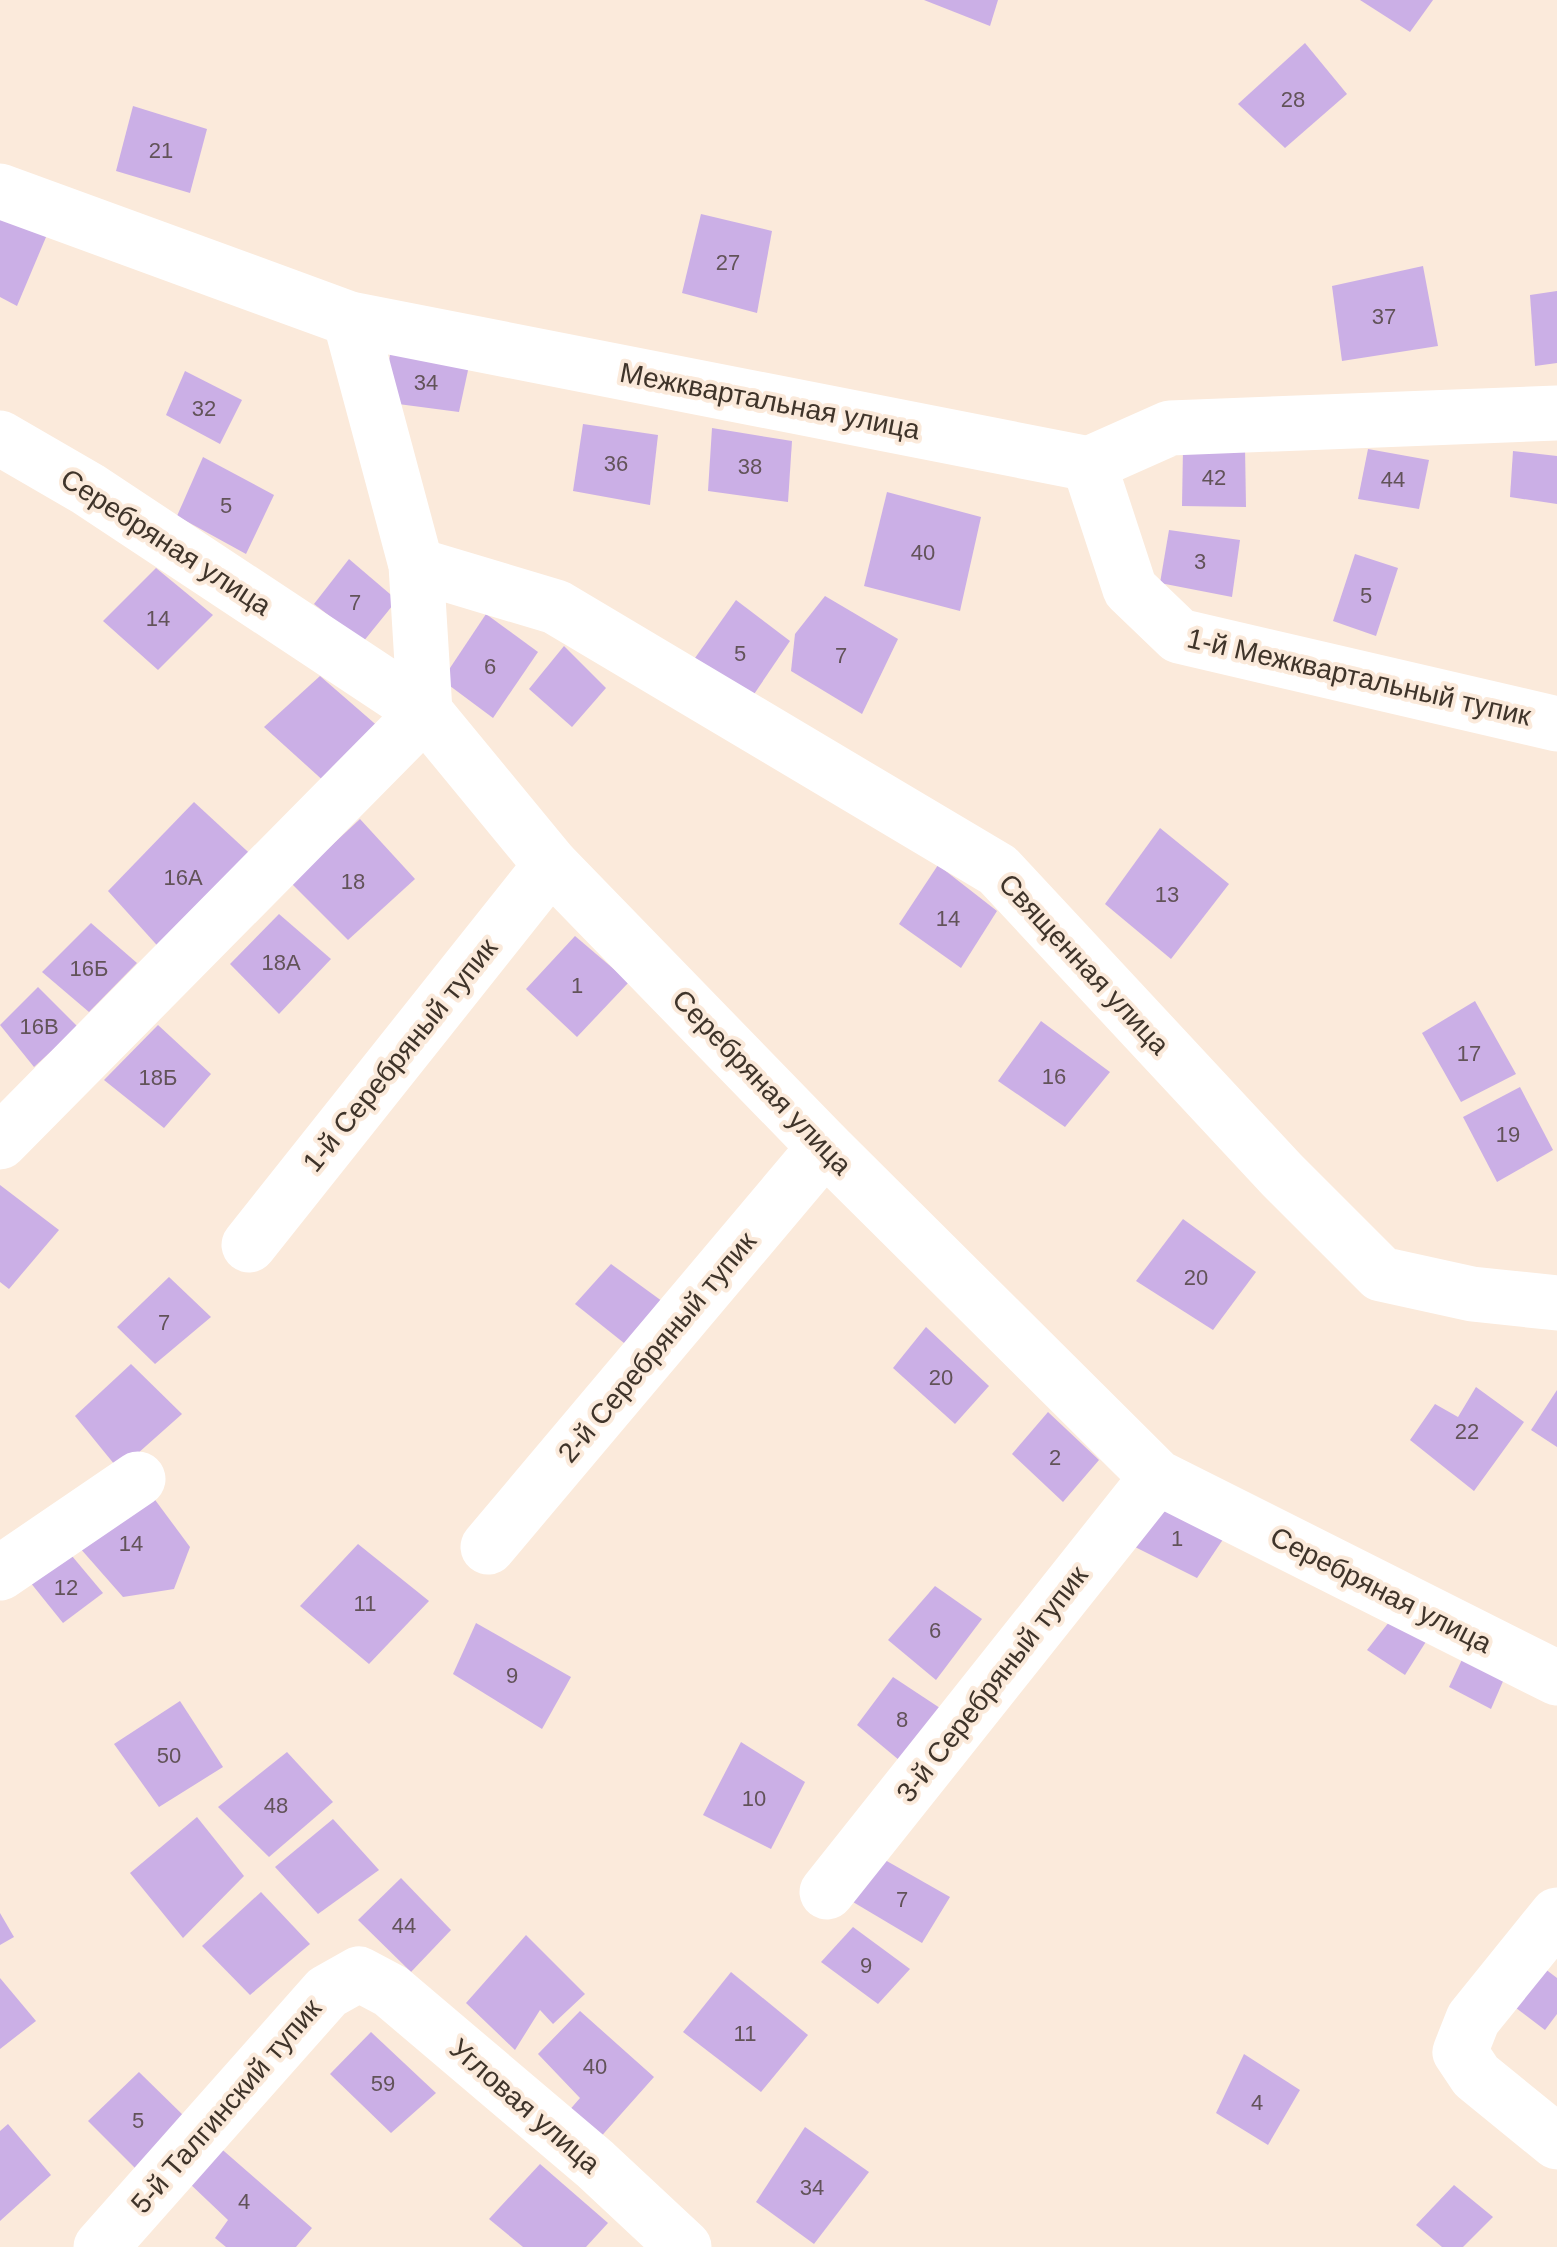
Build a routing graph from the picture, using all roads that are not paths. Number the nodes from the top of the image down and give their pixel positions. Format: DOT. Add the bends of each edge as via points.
graph roads {
  1 [pos="0,192"];
  2 [pos="350,318"];
  3 [pos="1557,413"];
  4 [pos="0,438"];
  5 [pos="1089,464"];
  6 [pos="416,565"];
  7 [pos="425,712"];
  8 [pos="1557,724"];
  9 [pos="551,865"];
  10 [pos="0,1142"];
  11 [pos="825,1147"];
  12 [pos="249,1245"];
  13 [pos="1557,1303"];
  14 [pos="1156,1477"];
  15 [pos="138,1480"];
  16 [pos="488,1547"];
  17 [pos="0,1572"];
  18 [pos="1557,1678"];
  19 [pos="828,1892"];
  20 [pos="1557,1916"];
  21 [pos="359,1974"];
  22 [pos="1557,2142"];
  23 [pos="675,2245"];
  24 [pos="101,2247"];
  1 -- 2 [label="street, Межквартальная улица"];
  2 -- 5 [label="street, Межквартальная улица"];
  2 -- 6 [label="street"];
  3 -- 5 [label="street" via="1170,428"];
  4 -- 7 [label="street, Серебряная улица" via="88,488"];
  5 -- 8 [label="street, 1-й Межквартальный тупик" via="1130,588 1178,636"];
  6 -- 7 [label="street"];
  6 -- 13 [label="street, Священная улица" via="556,607 998,870 1381,1274"];
  7 -- 9 [label="street, Серебряная улица"];
  7 -- 10 [label="street"];
  9 -- 11 [label="street, Серебряная улица"];
  9 -- 12 [label="street, 1-й Серебряный тупик"];
  11 -- 14 [label="street, Серебряная улица"];
  11 -- 16 [label="street, 2-й Серебряный тупик"];
  14 -- 18 [label="street, Серебряная улица"];
  14 -- 19 [label="street, 3-й Серебряный тупик"];
  15 -- 17 [label="street"];
  20 -- 22 [label="street" via="1473,2019 1460,2052 1476,2076"];
  21 -- 23 [label="street, Угловая улица" via="391,1991 595,2164"];
  21 -- 24 [label="street, 5-й Талгинский тупик" via="327,1992"];
}
